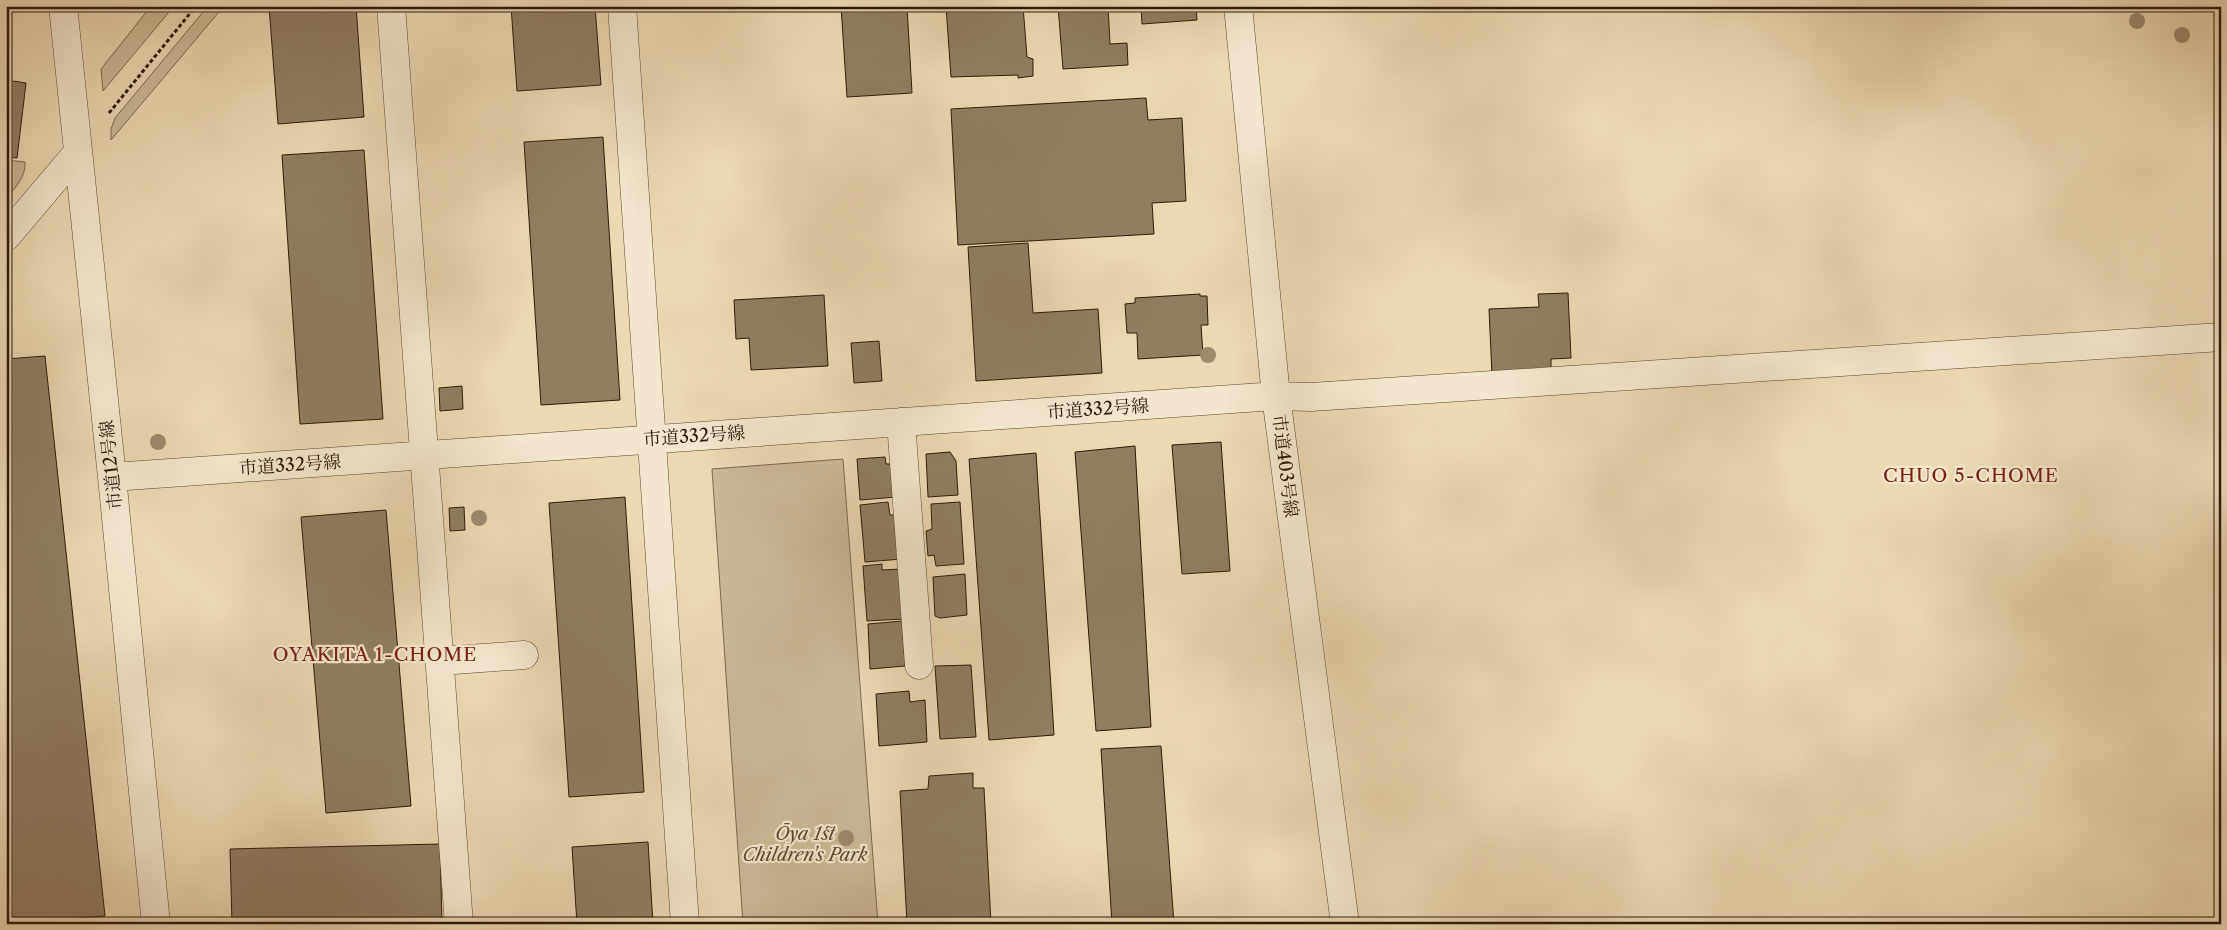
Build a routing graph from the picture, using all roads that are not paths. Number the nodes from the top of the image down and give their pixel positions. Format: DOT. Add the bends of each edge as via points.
graph roads {
  1 [pos="63,6"];
  2 [pos="391,6"];
  3 [pos="622,6"];
  4 [pos="1238,6"];
  5 [pos="78,152"];
  6 [pos="6,237"];
  7 [pos="2221,336"];
  8 [pos="1276,396"];
  9 [pos="901,422"];
  10 [pos="652,439"];
  11 [pos="424,455"];
  12 [pos="112,477"];
  13 [pos="524,655"];
  14 [pos="440,661"];
  15 [pos="918,665"];
  16 [pos="156,924"];
  17 [pos="459,924"];
  18 [pos="685,924"];
  19 [pos="1345,924"];
  1 -- 5 [label="street, 市道12号線"];
  2 -- 11 [label="street"];
  3 -- 10 [label="street"];
  4 -- 8 [label="street, 市道403号線"];
  5 -- 6 [label="street"];
  5 -- 12 [label="street, 市道12号線"];
  7 -- 8 [label="street, 市道332号線" via="1311,397"];
  8 -- 9 [label="street, 市道332号線"];
  8 -- 19 [label="street, 市道403号線"];
  9 -- 10 [label="street, 市道332号線"];
  9 -- 15 [label="street"];
  10 -- 11 [label="street, 市道332号線"];
  10 -- 18 [label="street"];
  11 -- 12 [label="street, 市道332号線"];
  11 -- 14 [label="street"];
  12 -- 16 [label="street, 市道12号線"];
  13 -- 14 [label="street"];
  14 -- 17 [label="street"];
}
